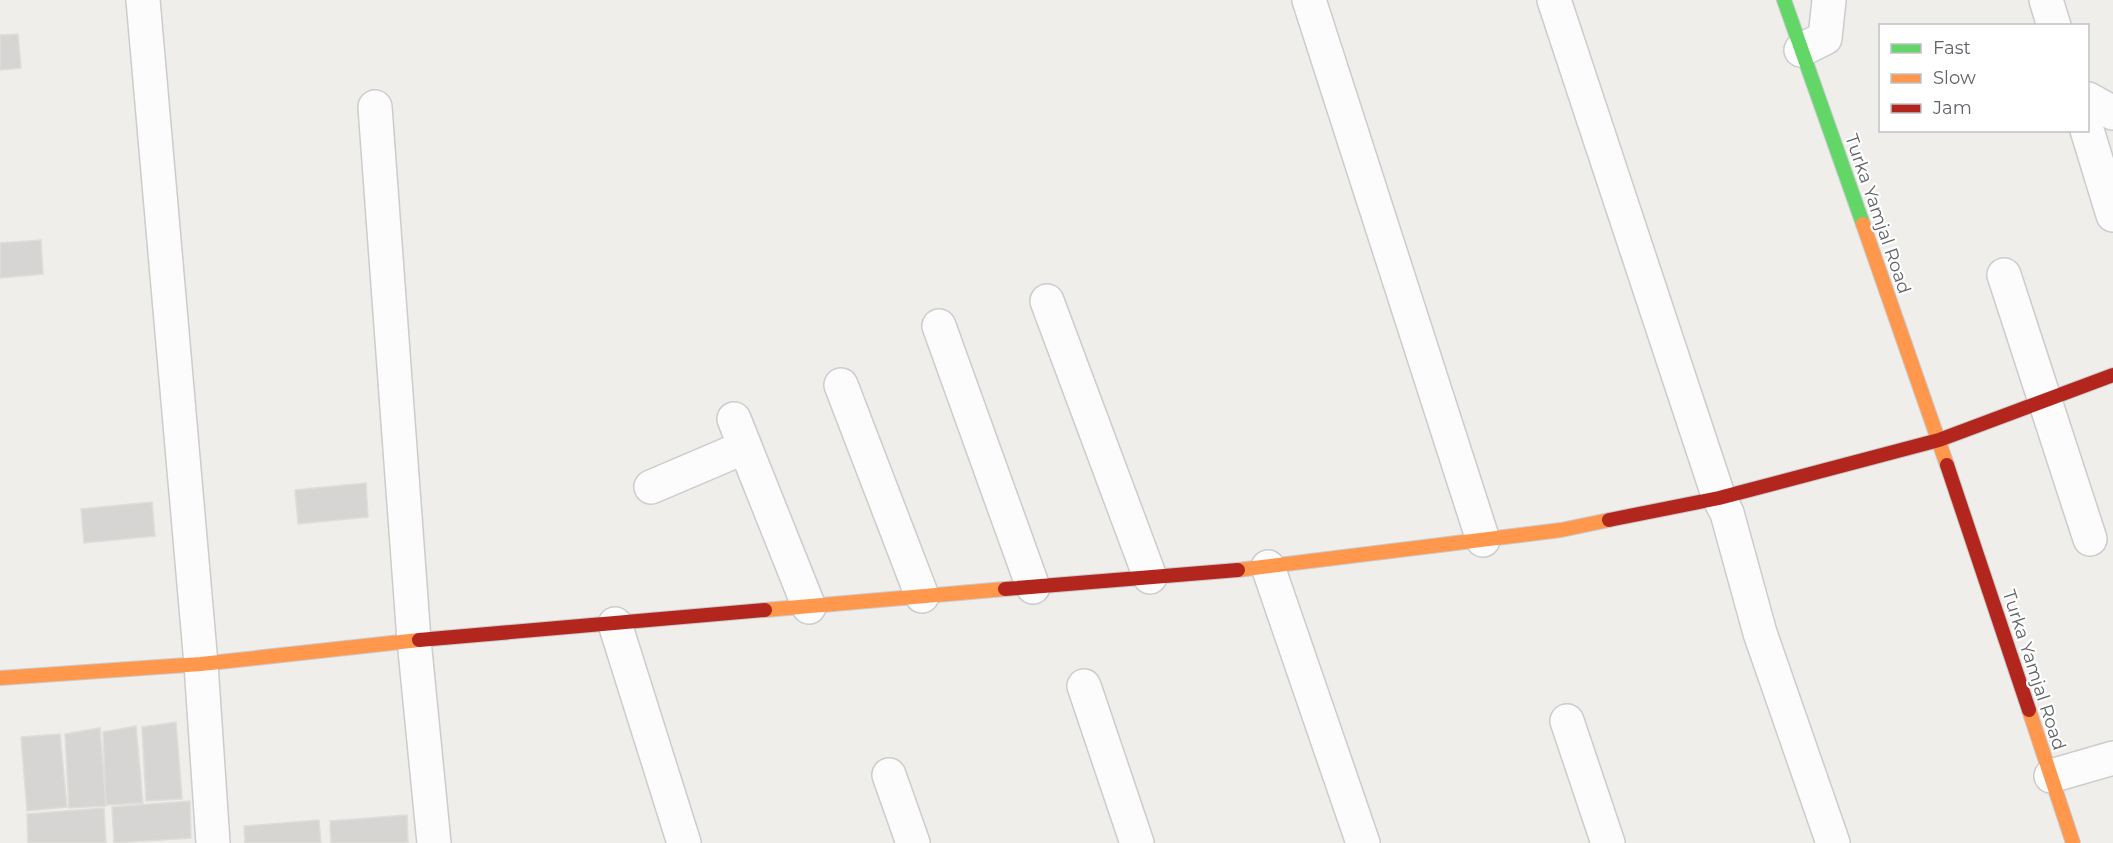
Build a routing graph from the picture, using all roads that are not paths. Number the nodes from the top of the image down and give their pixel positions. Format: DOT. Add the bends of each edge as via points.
graph roads {
  1 [pos="143,0"];
  2 [pos="1309,0"];
  3 [pos="1554,0"];
  4 [pos="1784,0"];
  5 [pos="1829,0"];
  6 [pos="2046,0"];
  7 [pos="2053,24"];
  8 [pos="1801,50"];
  9 [pos="2089,100"];
  10 [pos="375,107"];
  11 [pos="2113,113"];
  12 [pos="2088,132"];
  13 [pos="2113,215"];
  14 [pos="2004,275"];
  15 [pos="1047,301"];
  16 [pos="939,326"];
  17 [pos="2113,375"];
  18 [pos="841,385"];
  19 [pos="2045,400"];
  20 [pos="1939,440"];
  21 [pos="651,487"];
  22 [pos="1719,498"];
  23 [pos="2090,539"];
  24 [pos="1483,540"];
  25 [pos="1268,567"];
  26 [pos="1150,577"];
  27 [pos="1033,586"];
  28 [pos="922,596"];
  29 [pos="809,606"];
  30 [pos="615,624"];
  31 [pos="414,640"];
  32 [pos="201,664"];
  33 [pos="0,678"];
  34 [pos="1084,686"];
  35 [pos="1567,721"];
  36 [pos="2113,758"];
  37 [pos="889,775"];
  38 [pos="2050,776"];
  39 [pos="213,843"];
  40 [pos="434,843"];
  41 [pos="684,843"];
  42 [pos="913,843"];
  43 [pos="1137,843"];
  44 [pos="1363,843"];
  45 [pos="1608,843"];
  46 [pos="1833,843"];
  47 [pos="2073,843"];
  1 -- 32 [label="street"];
  2 -- 24 [label="street"];
  3 -- 22 [label="street"];
  4 -- 8 [label="street, Turka Yamjal Road"];
  5 -- 8 [label="street" via="1825,38"];
  6 -- 7 [label="street"];
  8 -- 20 [label="street, Turka Yamjal Road"];
  9 -- 11 [label="street"];
  10 -- 31 [label="street"];
  12 -- 13 [label="street"];
  14 -- 19 [label="street"];
  15 -- 26 [label="street"];
  16 -- 27 [label="street"];
  17 -- 19 [label="street"];
  18 -- 28 [label="street"];
  19 -- 20 [label="street"];
  19 -- 23 [label="street"];
  20 -- 22 [label="street"];
  20 -- 38 [label="street, Turka Yamjal Road"];
  21 -- 29 [label="street" via="740,433"];
  22 -- 24 [label="street" via="1561,530"];
  22 -- 46 [label="street" via="1727,513 1760,633"];
  24 -- 25 [label="street"];
  25 -- 26 [label="street"];
  25 -- 44 [label="street"];
  26 -- 27 [label="street"];
  27 -- 28 [label="street"];
  28 -- 29 [label="street"];
  29 -- 30 [label="street"];
  30 -- 31 [label="street"];
  30 -- 41 [label="street"];
  31 -- 32 [label="street"];
  31 -- 40 [label="street"];
  32 -- 33 [label="street"];
  32 -- 39 [label="street"];
  34 -- 43 [label="street"];
  35 -- 45 [label="street"];
  36 -- 38 [label="street"];
  37 -- 42 [label="street"];
  38 -- 47 [label="street, Turka Yamjal Road"];
}
